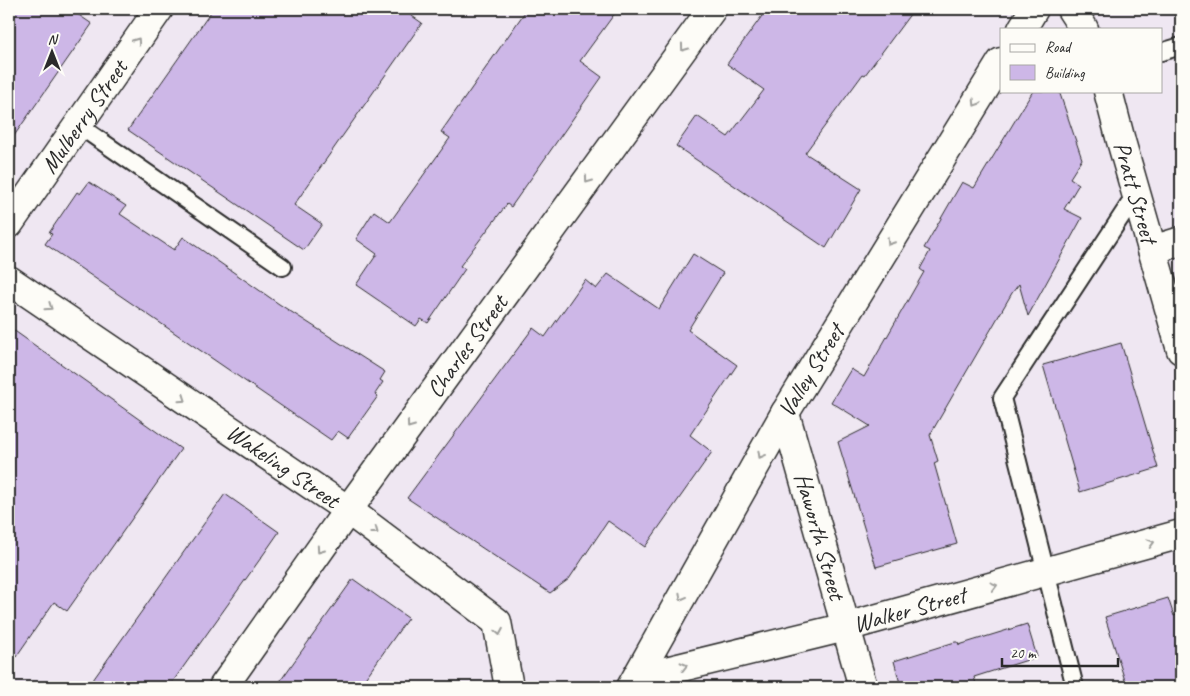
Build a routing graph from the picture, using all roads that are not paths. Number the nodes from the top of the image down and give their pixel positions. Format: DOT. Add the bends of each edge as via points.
graph roads {
  1 [pos="159,9"];
  2 [pos="712,9"];
  3 [pos="1034,9"];
  4 [pos="1071,9"];
  5 [pos="1023,28"];
  6 [pos="1083,28"];
  7 [pos="1181,46"];
  8 [pos="1162,52"];
  9 [pos="1000,64"];
  10 [pos="1108,92"];
  11 [pos="78,125"];
  12 [pos="1136,194"];
  13 [pos="9,224"];
  14 [pos="1181,242"];
  15 [pos="1152,250"];
  16 [pos="283,267"];
  17 [pos="9,280"];
  18 [pos="1181,350"];
  19 [pos="785,413"];
  20 [pos="348,510"];
  21 [pos="1181,534"];
  22 [pos="1045,572"];
  23 [pos="846,627"];
  24 [pos="634,682"];
  25 [pos="223,687"];
  26 [pos="509,687"];
  27 [pos="863,687"];
  28 [pos="1075,687"];
  11 -- 1 [label="street, Mulberry Street, one-way"];
  2 -- 20 [label="street, Charles Street, one-way"];
  3 -- 5 [label="street"];
  4 -- 6 [label="street"];
  7 -- 8 [label="lane"];
  9 -- 19 [label="street, Valley Street, one-way"];
  10 -- 12 [label="street, Pratt Street"];
  11 -- 13 [label="street, Mulberry Street"];
  11 -- 16 [label="lane"];
  12 -- 15 [label="street, Pratt Street"];
  12 -- 22 [label="lane" via="1002,398"];
  14 -- 15 [label="street"];
  15 -- 18 [label="street, Pratt Street"];
  17 -- 20 [label="street, Wakeling Street, one-way"];
  19 -- 23 [label="street, Haworth Street"];
  19 -- 24 [label="street, Valley Street, one-way"];
  20 -- 25 [label="street, Charles Street, one-way"];
  20 -- 26 [label="street, Wakeling Street, one-way" via="497,622"];
  22 -- 21 [label="street, Walker Street, one-way"];
  23 -- 22 [label="street, Walker Street, one-way"];
  22 -- 28 [label="lane"];
  24 -- 23 [label="street, Walker Street, one-way"];
  23 -- 27 [label="street, Haworth Street"];
}
